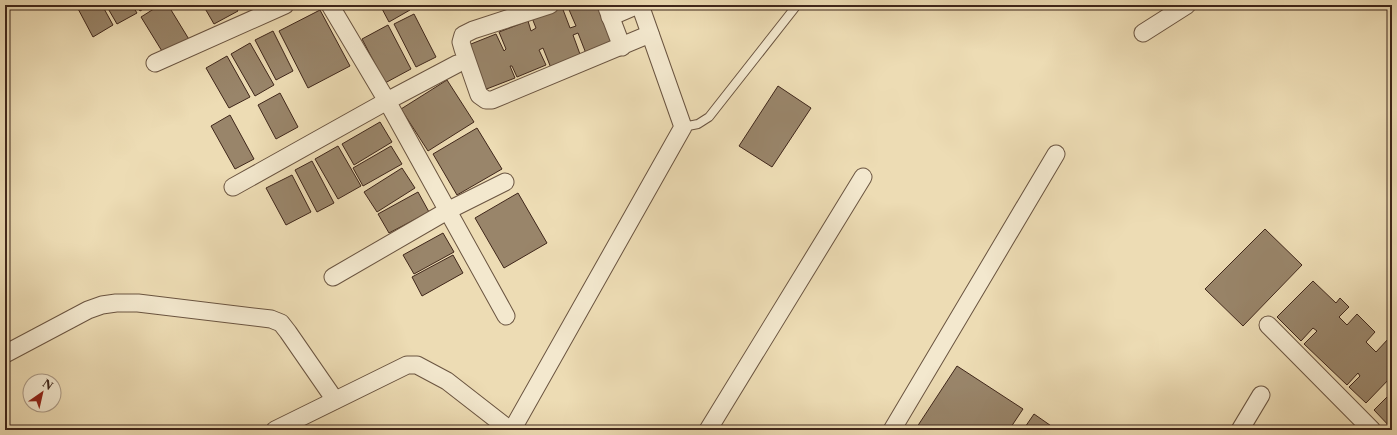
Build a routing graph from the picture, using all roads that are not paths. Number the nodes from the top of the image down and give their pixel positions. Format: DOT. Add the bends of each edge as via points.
graph roads {
  1 [pos="285,5"];
  2 [pos="330,5"];
  3 [pos="550,5"];
  4 [pos="639,5"];
  5 [pos="797,5"];
  6 [pos="1187,5"];
  7 [pos="608,11"];
  8 [pos="1143,33"];
  9 [pos="650,34"];
  10 [pos="622,47"];
  11 [pos="155,63"];
  12 [pos="457,64"];
  13 [pos="387,101"];
  14 [pos="683,127"];
  15 [pos="1056,154"];
  16 [pos="864,177"];
  17 [pos="505,182"];
  18 [pos="233,187"];
  19 [pos="447,211"];
  20 [pos="333,277"];
  21 [pos="506,316"];
  22 [pos="1268,325"];
  23 [pos="5,354"];
  24 [pos="1261,395"];
  25 [pos="335,400"];
  26 [pos="275,430"];
  27 [pos="511,430"];
  28 [pos="708,430"];
  29 [pos="892,430"];
  30 [pos="1240,430"];
  31 [pos="1372,430"];
  1 -- 11 [label="street"];
  2 -- 13 [label="street"];
  3 -- 10 [label="street" via="463,35 461,42 479,95 486,100 492,100"];
  4 -- 7 [label="street"];
  4 -- 9 [label="street"];
  5 -- 14 [label="lane" via="709,117 698,124"];
  6 -- 8 [label="street"];
  7 -- 10 [label="street"];
  9 -- 10 [label="street"];
  9 -- 14 [label="street"];
  12 -- 13 [label="street"];
  13 -- 18 [label="street"];
  13 -- 19 [label="street"];
  14 -- 27 [label="street"];
  15 -- 29 [label="street"];
  16 -- 28 [label="street"];
  17 -- 19 [label="street"];
  19 -- 20 [label="street"];
  19 -- 21 [label="street"];
  22 -- 31 [label="street"];
  23 -- 25 [label="street" via="88,310 116,303 138,303 271,319 281,323"];
  24 -- 30 [label="street"];
  25 -- 26 [label="street"];
  25 -- 27 [label="street" via="407,365 417,365 447,381"];
}
